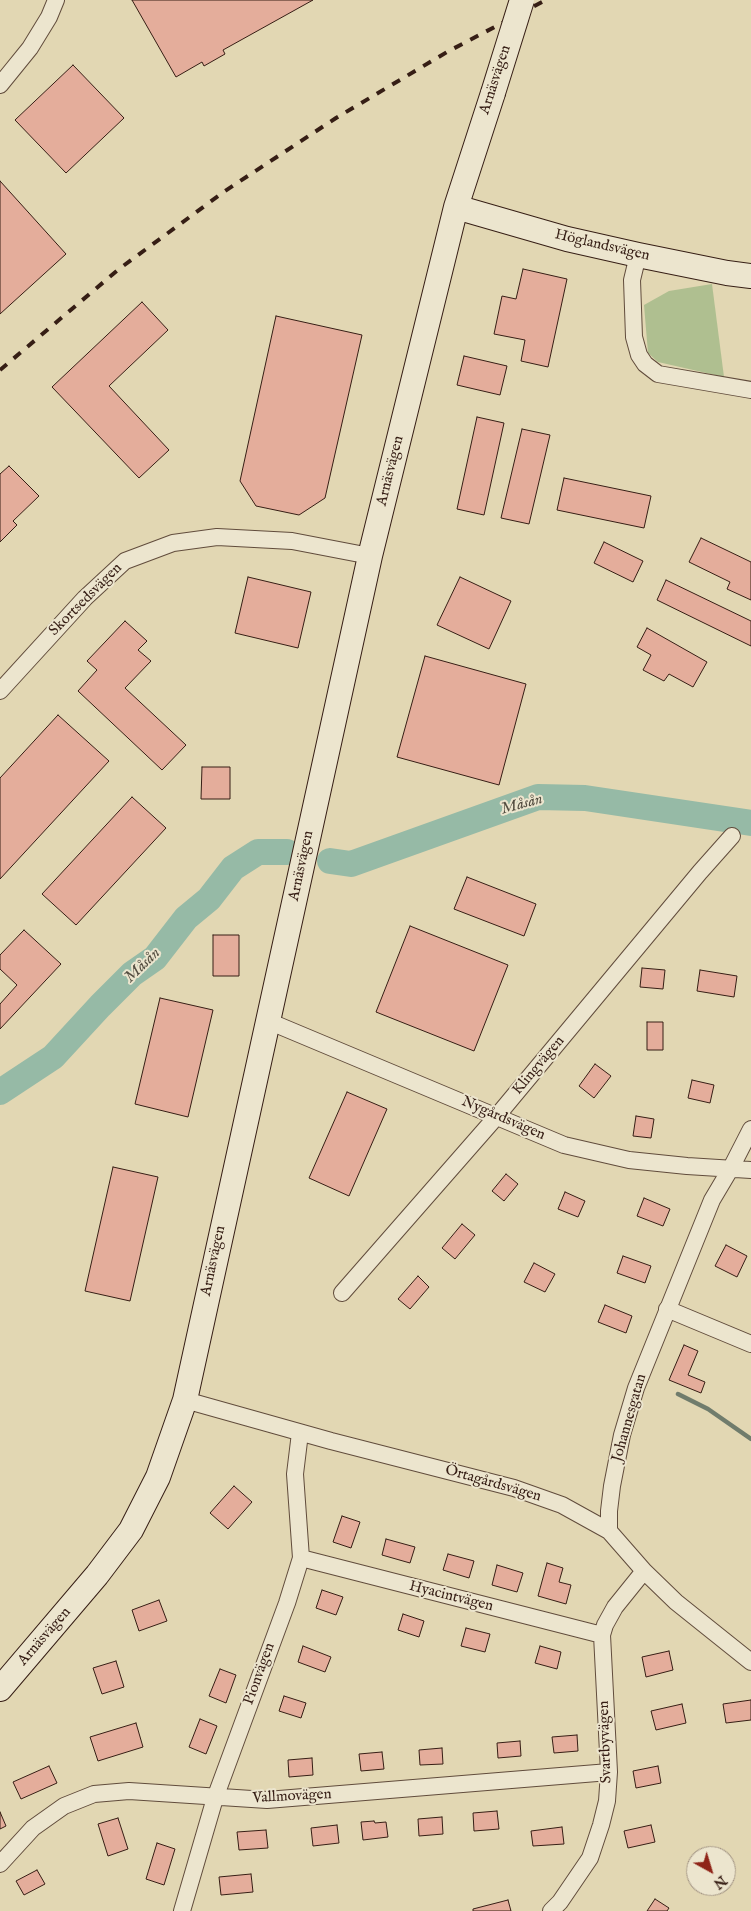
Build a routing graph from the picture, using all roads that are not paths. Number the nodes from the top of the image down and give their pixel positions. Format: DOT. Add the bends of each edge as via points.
graph roads {
  1 [pos="56,0"];
  2 [pos="522,0"];
  3 [pos="0,85"];
  4 [pos="456,207"];
  5 [pos="638,255"];
  6 [pos="751,276"];
  7 [pos="751,390"];
  8 [pos="370,556"];
  9 [pos="0,691"];
  10 [pos="732,836"];
  11 [pos="268,1021"];
  12 [pos="498,1116"];
  13 [pos="751,1129"];
  14 [pos="731,1168"];
  15 [pos="751,1170"];
  16 [pos="342,1293"];
  17 [pos="667,1308"];
  18 [pos="751,1344"];
  19 [pos="185,1400"];
  20 [pos="300,1433"];
  21 [pos="609,1531"];
  22 [pos="301,1558"];
  23 [pos="644,1571"];
  24 [pos="602,1635"];
  25 [pos="751,1662"];
  26 [pos="0,1689"];
  27 [pos="609,1772"];
  28 [pos="215,1798"];
  29 [pos="0,1864"];
  30 [pos="561,1908"];
  31 [pos="182,1911"];
  1 -- 3 [label="street" via="30,48"];
  2 -- 4 [label="street, Arnäsvägen, bridge"];
  4 -- 5 [label="street, Höglandsvägen" via="567,239"];
  4 -- 8 [label="street, Arnäsvägen"];
  5 -- 6 [label="street, Höglandsvägen"];
  5 -- 7 [label="street" via="632,280 634,337 645,364 658,374"];
  8 -- 9 [label="street, Skortsedsvägen" via="292,541 217,537 172,543 125,561 85,598"];
  8 -- 11 [label="street, Arnäsvägen"];
  10 -- 12 [label="street, Klingvägen"];
  11 -- 12 [label="street, Nygårdsvägen"];
  11 -- 19 [label="street, Arnäsvägen"];
  12 -- 14 [label="street, Nygårdsvägen" via="564,1145 629,1160"];
  12 -- 16 [label="street, Klingvägen"];
  13 -- 14 [label="street, Johannesgatan"];
  14 -- 15 [label="street, Nygårdsvägen"];
  14 -- 17 [label="street, Johannesgatan" via="712,1200"];
  17 -- 18 [label="street"];
  17 -- 21 [label="street, Johannesgatan" via="636,1388 622,1435 612,1486"];
  19 -- 20 [label="street, Örtagårdsvägen"];
  19 -- 26 [label="street, Arnäsvägen" via="158,1477 131,1530"];
  20 -- 21 [label="street, Örtagårdsvägen" via="514,1488 562,1506"];
  20 -- 22 [label="street, Pionvägen" via="295,1474"];
  21 -- 23 [label="street, Örtagårdsvägen"];
  22 -- 24 [label="street, Hyacintvägen"];
  22 -- 28 [label="street, Pionvägen"];
  23 -- 24 [label="street, Svartbyvägen" via="626,1591"];
  23 -- 25 [label="street, Örtagårdsvägen" via="676,1602"];
  24 -- 27 [label="street, Svartbyvägen"];
  27 -- 28 [label="street, Vallmovägen" via="268,1800"];
  27 -- 30 [label="street, Svartbyvägen" via="607,1801 590,1858"];
  28 -- 29 [label="street, Vallmovägen" via="129,1791 94,1794 64,1806 33,1828"];
  28 -- 31 [label="street, Pionvägen"];
}
